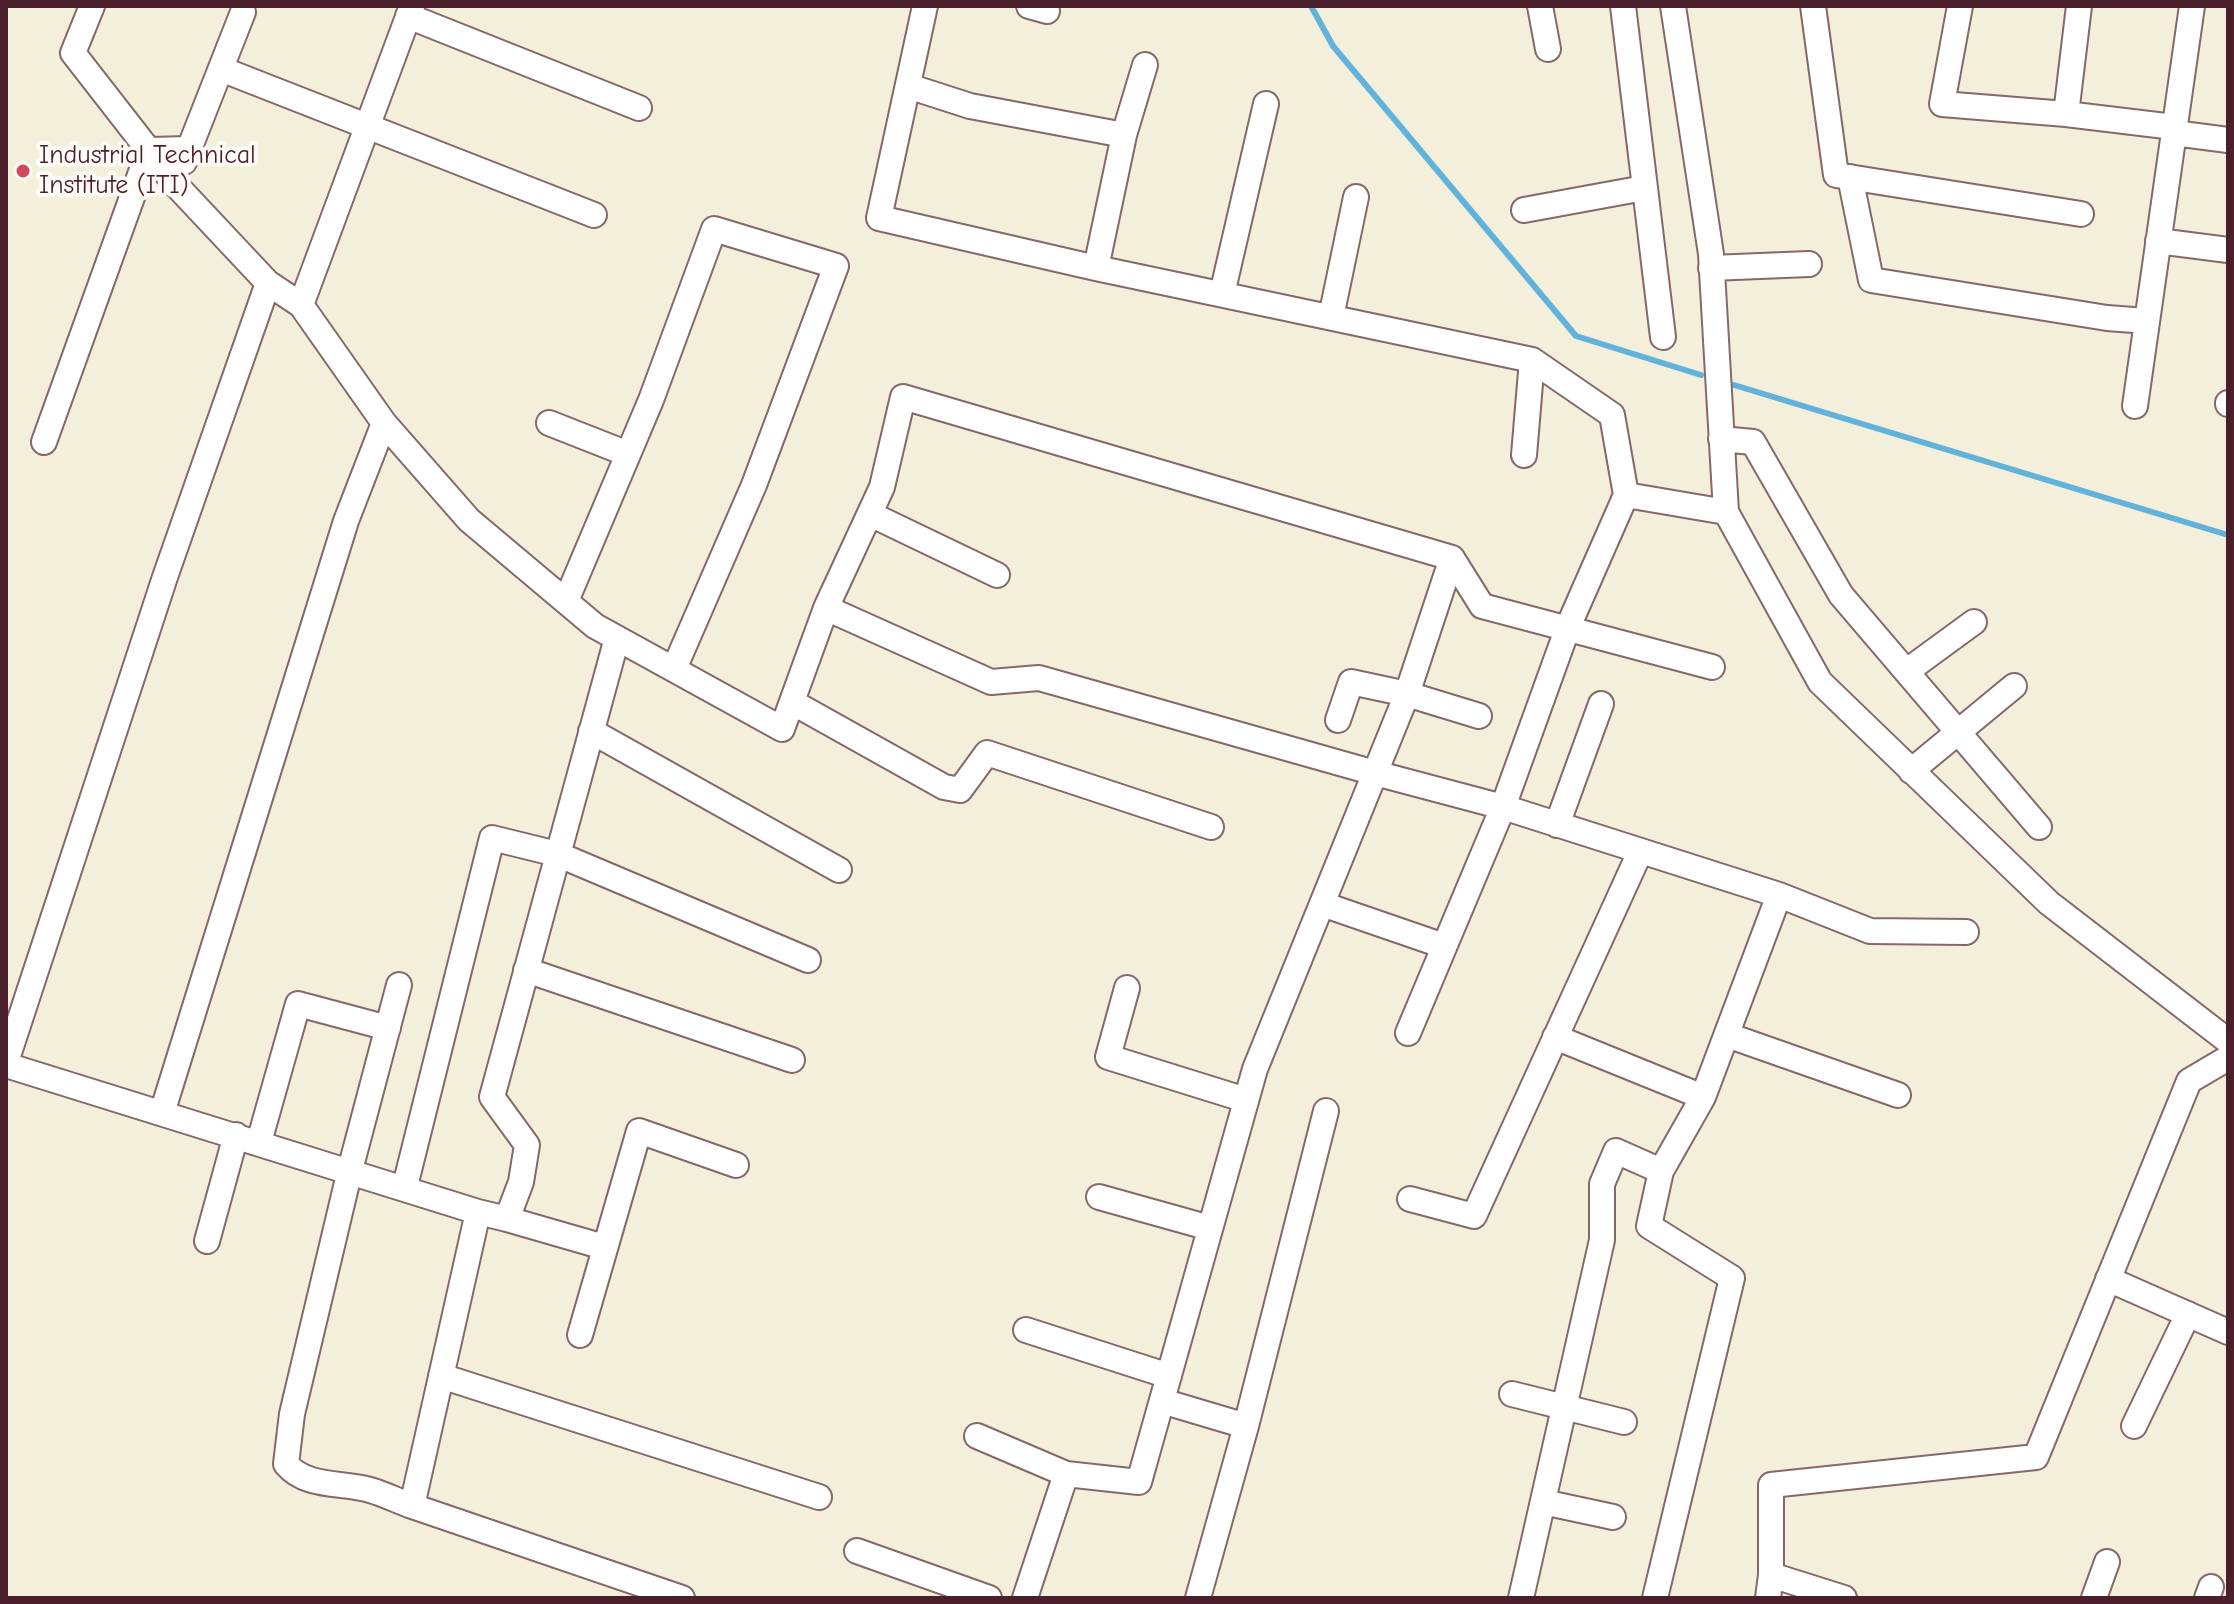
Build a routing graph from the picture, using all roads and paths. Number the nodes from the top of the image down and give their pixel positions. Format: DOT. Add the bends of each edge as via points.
graph roads {
  1 [pos="92,6"];
  2 [pos="925,6"];
  3 [pos="1540,6"];
  4 [pos="1623,6"];
  5 [pos="1673,6"];
  6 [pos="1813,6"];
  7 [pos="1960,6"];
  8 [pos="2079,6"];
  9 [pos="2192,6"];
  10 [pos="239,8"];
  11 [pos="410,11"];
  12 [pos="1548,49"];
  13 [pos="1145,65"];
  14 [pos="221,69"];
  15 [pos="908,86"];
  16 [pos="1266,104"];
  17 [pos="639,108"];
  18 [pos="2066,114"];
  19 [pos="366,128"];
  20 [pos="2174,130"];
  21 [pos="1124,135"];
  22 [pos="2228,140"];
  23 [pos="189,149"];
  24 [pos="149,150"];
  25 [pos="1850,177"];
  26 [pos="175,184"];
  27 [pos="1644,188"];
  28 [pos="1356,197"];
  29 [pos="1524,210"];
  30 [pos="2081,214"];
  31 [pos="594,215"];
  32 [pos="2158,241"];
  33 [pos="2228,250"];
  34 [pos="1809,264"];
  35 [pos="1096,268"];
  36 [pos="1711,268"];
  37 [pos="284,294"];
  38 [pos="1222,294"];
  39 [pos="1331,317"];
  40 [pos="2147,321"];
  41 [pos="1663,337"];
  42 [pos="1532,360"];
  43 [pos="2135,406"];
  44 [pos="384,423"];
  45 [pos="549,423"];
  46 [pos="1721,439"];
  47 [pos="44,442"];
  48 [pos="628,454"];
  49 [pos="1524,455"];
  50 [pos="1626,495"];
  51 [pos="1726,512"];
  52 [pos="870,514"];
  53 [pos="1452,558"];
  54 [pos="997,575"];
  55 [pos="566,601"];
  56 [pos="826,608"];
  57 [pos="1974,622"];
  58 [pos="1568,627"];
  59 [pos="617,638"];
  60 [pos="1712,667"];
  61 [pos="674,669"];
  62 [pos="1907,671"];
  63 [pos="2014,686"];
  64 [pos="1407,694"];
  65 [pos="792,702"];
  66 [pos="1601,704"];
  67 [pos="1479,716"];
  68 [pos="1338,720"];
  69 [pos="591,731"];
  70 [pos="1958,732"];
  71 [pos="1911,771"];
  72 [pos="1375,773"];
  73 [pos="1503,807"];
  74 [pos="1557,825"];
  75 [pos="1211,827"];
  76 [pos="2039,827"];
  77 [pos="1640,852"];
  78 [pos="557,854"];
  79 [pos="839,870"];
  80 [pos="1779,895"];
  81 [pos="1322,904"];
  82 [pos="1966,932"];
  83 [pos="1444,946"];
  84 [pos="808,960"];
  85 [pos="526,970"];
  86 [pos="399,985"];
  87 [pos="1127,988"];
  88 [pos="388,1028"];
  89 [pos="1408,1033"];
  90 [pos="1727,1035"];
  91 [pos="1555,1037"];
  92 [pos="2228,1041"];
  93 [pos="2228,1058"];
  94 [pos="792,1060"];
  95 [pos="6,1063"];
  96 [pos="1898,1095"];
  97 [pos="1703,1097"];
  98 [pos="1246,1100"];
  99 [pos="1326,1111"];
  100 [pos="162,1113"];
  101 [pos="236,1135"];
  102 [pos="259,1142"];
  103 [pos="736,1165"];
  104 [pos="350,1170"];
  105 [pos="1661,1171"];
  106 [pos="405,1186"];
  107 [pos="1099,1197"];
  108 [pos="1410,1199"];
  109 [pos="478,1212"];
  110 [pos="507,1219"];
  111 [pos="1210,1228"];
  112 [pos="207,1241"];
  113 [pos="604,1247"];
  114 [pos="2108,1279"];
  115 [pos="2188,1314"];
  116 [pos="1026,1330"];
  117 [pos="2228,1332"];
  118 [pos="580,1335"];
  119 [pos="441,1376"];
  120 [pos="1169,1376"];
  121 [pos="1512,1394"];
  122 [pos="1162,1401"];
  123 [pos="1565,1407"];
  124 [pos="1624,1422"];
  125 [pos="1246,1426"];
  126 [pos="2134,1426"];
  127 [pos="977,1436"];
  128 [pos="1066,1474"];
  129 [pos="819,1497"];
  130 [pos="1543,1502"];
  131 [pos="412,1506"];
  132 [pos="1613,1517"];
  133 [pos="857,1551"];
  134 [pos="2107,1562"];
  135 [pos="1769,1586"];
  136 [pos="682,1598"];
  137 [pos="989,1598"];
  138 [pos="1025,1598"];
  139 [pos="1198,1598"];
  140 [pos="1521,1598"];
  141 [pos="1655,1598"];
  142 [pos="1844,1598"];
  143 [pos="2094,1598"];
  1 -- 24 [label="street" via="73,53"];
  2 -- 15 [label="street"];
  3 -- 12 [label="street"];
  4 -- 27 [label="street"];
  5 -- 36 [label="street"];
  6 -- 25 [label="street" via="1836,175"];
  7 -- 18 [label="street" via="1942,104"];
  8 -- 18 [label="street"];
  9 -- 20 [label="street"];
  10 -- 14 [label="street"];
  11 -- 17 [label="street"];
  11 -- 19 [label="street"];
  13 -- 21 [label="street"];
  14 -- 19 [label="street"];
  14 -- 23 [label="street"];
  15 -- 21 [label="street" via="970,106"];
  15 -- 35 [label="street" via="879,218"];
  16 -- 38 [label="street"];
  18 -- 20 [label="street"];
  19 -- 31 [label="street"];
  19 -- 37 [label="street"];
  20 -- 22 [label="street"];
  20 -- 32 [label="street"];
  21 -- 35 [label="street"];
  23 -- 24 [label="street"];
  23 -- 26 [label="street"];
  24 -- 26 [label="street"];
  24 -- 47 [label="street"];
  25 -- 30 [label="street"];
  25 -- 40 [label="street" via="1871,280"];
  26 -- 37 [label="street"];
  27 -- 29 [label="street"];
  27 -- 41 [label="street"];
  28 -- 39 [label="street"];
  32 -- 33 [label="street"];
  32 -- 40 [label="street"];
  34 -- 36 [label="street"];
  35 -- 38 [label="street"];
  36 -- 46 [label="street"];
  37 -- 44 [label="street"];
  37 -- 95 [label="street" via="259,310 165,577"];
  38 -- 39 [label="street"];
  39 -- 42 [label="street"];
  40 -- 43 [label="street"];
  42 -- 49 [label="street"];
  42 -- 50 [label="street" via="1612,415"];
  44 -- 55 [label="street" via="469,520"];
  44 -- 100 [label="street" via="346,521"];
  45 -- 48 [label="street"];
  46 -- 51 [label="street"];
  46 -- 62 [label="street" via="1753,442 1841,595"];
  48 -- 55 [label="street"];
  48 -- 61 [label="street" via="714,229 836,266 754,485"];
  50 -- 51 [label="street"];
  50 -- 58 [label="street"];
  51 -- 71 [label="street" via="1820,682"];
  52 -- 53 [label="street" via="882,487 903,397"];
  52 -- 54 [label="street"];
  52 -- 56 [label="street"];
  53 -- 58 [label="street" via="1482,606"];
  53 -- 64 [label="street"];
  55 -- 59 [label="street"];
  56 -- 65 [label="street"];
  56 -- 72 [label="street" via="991,682 1039,678"];
  57 -- 62 [label="street"];
  58 -- 60 [label="street"];
  58 -- 73 [label="street"];
  59 -- 61 [label="street"];
  59 -- 69 [label="street"];
  61 -- 65 [label="street" via="782,729"];
  62 -- 70 [label="street"];
  63 -- 70 [label="street"];
  64 -- 67 [label="street"];
  64 -- 68 [label="street" via="1351,682"];
  64 -- 72 [label="street"];
  65 -- 75 [label="street" via="944,787 960,790 987,753"];
  66 -- 74 [label="street"];
  69 -- 78 [label="street"];
  69 -- 79 [label="street"];
  70 -- 71 [label="street"];
  70 -- 76 [label="street"];
  71 -- 92 [label="street" via="2049,903"];
  72 -- 73 [label="street"];
  72 -- 81 [label="street"];
  73 -- 74 [label="street"];
  73 -- 83 [label="street"];
  74 -- 77 [label="street"];
  77 -- 80 [label="street"];
  77 -- 91 [label="street"];
  78 -- 84 [label="street"];
  78 -- 85 [label="street"];
  78 -- 106 [label="street" via="492,838"];
  80 -- 82 [label="street" via="1870,931"];
  80 -- 90 [label="street"];
  81 -- 83 [label="street"];
  81 -- 98 [label="street"];
  83 -- 89 [label="street"];
  85 -- 94 [label="street"];
  85 -- 110 [label="street" via="492,1097 527,1145"];
  86 -- 88 [label="street"];
  87 -- 98 [label="street" via="1108,1057"];
  88 -- 102 [label="street" via="298,1004"];
  88 -- 104 [label="street"];
  90 -- 96 [label="street"];
  90 -- 97 [label="street"];
  91 -- 97 [label="street"];
  91 -- 108 [label="street" via="1474,1216"];
  93 -- 114 [label="street" via="2189,1081"];
  95 -- 100 [label="street"];
  97 -- 105 [label="street"];
  98 -- 111 [label="street"];
  99 -- 125 [label="street"];
  100 -- 101 [label="street"];
  101 -- 102 [label="street"];
  101 -- 112 [label="street"];
  102 -- 104 [label="street"];
  103 -- 113 [label="street" via="639,1131"];
  104 -- 106 [label="street"];
  104 -- 131 [label="street" via="292,1414 286,1464 294,1473 318,1481 369,1490"];
  105 -- 123 [label="street" via="1616,1151 1602,1184 1602,1240"];
  105 -- 141 [label="street" via="1649,1226 1732,1278"];
  106 -- 109 [label="street"];
  107 -- 111 [label="street"];
  109 -- 110 [label="street"];
  109 -- 119 [label="street"];
  110 -- 113 [label="street"];
  111 -- 120 [label="street"];
  113 -- 118 [label="street"];
  114 -- 115 [label="street"];
  114 -- 135 [label="street" via="2036,1457 1771,1485"];
  115 -- 117 [label="street"];
  115 -- 126 [label="street"];
  116 -- 120 [label="street"];
  119 -- 129 [label="street"];
  119 -- 131 [label="street"];
  120 -- 122 [label="street"];
  121 -- 123 [label="street"];
  122 -- 125 [label="street"];
  122 -- 128 [label="street" via="1139,1482"];
  123 -- 124 [label="street"];
  123 -- 130 [label="street"];
  125 -- 139 [label="street"];
  127 -- 128 [label="street"];
  128 -- 138 [label="street"];
  130 -- 132 [label="street"];
  130 -- 140 [label="street"];
  131 -- 136 [label="street"];
  133 -- 137 [label="street"];
  134 -- 143 [label="street"];
  135 -- 142 [label="street"];
}
